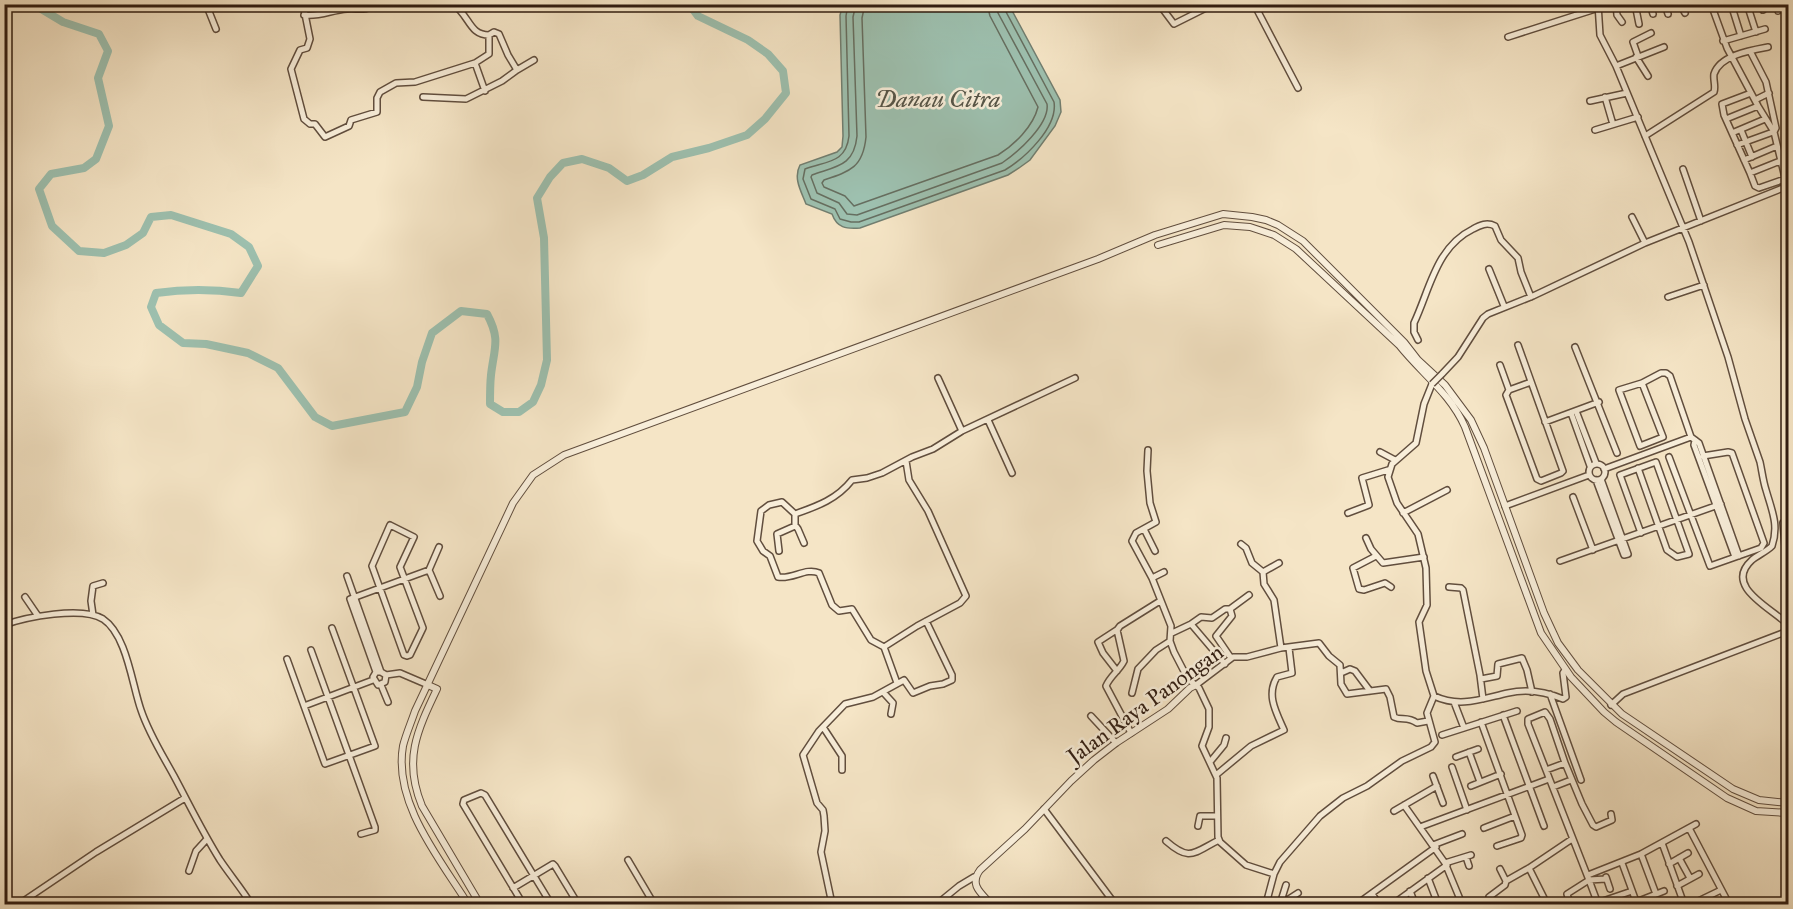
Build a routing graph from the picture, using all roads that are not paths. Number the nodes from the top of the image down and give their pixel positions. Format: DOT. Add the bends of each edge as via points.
graph roads {
  1 [pos="206,4"];
  2 [pos="303,4"];
  3 [pos="375,4"];
  4 [pos="453,4"];
  5 [pos="1159,4"];
  6 [pos="1214,4"];
  7 [pos="1254,4"];
  8 [pos="1611,4"];
  9 [pos="1616,4"];
  10 [pos="1635,4"];
  11 [pos="1650,4"];
  12 [pos="1665,4"];
  13 [pos="1680,4"];
  14 [pos="1711,4"];
  15 [pos="1731,4"];
  16 [pos="1747,4"];
  17 [pos="1776,4"];
  18 [pos="1598,7"];
  19 [pos="1778,11"];
  20 [pos="1685,13"];
  21 [pos="1653,14"];
  22 [pos="1668,14"];
  23 [pos="304,15"];
  24 [pos="1622,22"];
  25 [pos="1639,24"];
  26 [pos="216,29"];
  27 [pos="1765,29"];
  28 [pos="1756,32"];
  29 [pos="1651,33"];
  30 [pos="489,35"];
  31 [pos="1741,36"];
  32 [pos="1508,37"];
  33 [pos="1723,41"];
  34 [pos="1664,47"];
  35 [pos="1768,47"];
  36 [pos="1750,51"];
  37 [pos="1637,56"];
  38 [pos="1732,57"];
  39 [pos="534,60"];
  40 [pos="475,63"];
  41 [pos="1616,66"];
  42 [pos="517,70"];
  43 [pos="1648,76"];
  44 [pos="1298,88"];
  45 [pos="485,91"];
  46 [pos="1627,93"];
  47 [pos="1751,93"];
  48 [pos="1769,93"];
  49 [pos="423,97"];
  50 [pos="1605,97"];
  51 [pos="1755,100"];
  52 [pos="1590,101"];
  53 [pos="1758,106"];
  54 [pos="1787,116"];
  55 [pos="1638,117"];
  56 [pos="1726,119"];
  57 [pos="1765,119"];
  58 [pos="1612,121"];
  59 [pos="1788,125"];
  60 [pos="1741,129"];
  61 [pos="1595,130"];
  62 [pos="1732,132"];
  63 [pos="1773,132"];
  64 [pos="1646,136"];
  65 [pos="1746,143"];
  66 [pos="1737,145"];
  67 [pos="1777,146"];
  68 [pos="1752,157"];
  69 [pos="1744,160"];
  70 [pos="1780,160"];
  71 [pos="1683,170"];
  72 [pos="1750,173"];
  73 [pos="1786,177"];
  74 [pos="1788,186"];
  75 [pos="1632,217"];
  76 [pos="1206,218"];
  77 [pos="1701,221"];
  78 [pos="1210,228"];
  79 [pos="1683,228"];
  80 [pos="1645,243"];
  81 [pos="1158,244"];
  82 [pos="1489,269"];
  83 [pos="1704,285"];
  84 [pos="1532,297"];
  85 [pos="1668,297"];
  86 [pos="1504,306"];
  87 [pos="1418,340"];
  88 [pos="1518,345"];
  89 [pos="1575,347"];
  90 [pos="1500,365"];
  91 [pos="938,378"];
  92 [pos="1075,378"];
  93 [pos="1530,382"];
  94 [pos="1642,383"];
  95 [pos="1509,390"];
  96 [pos="1599,402"];
  97 [pos="1573,412"];
  98 [pos="988,420"];
  99 [pos="1545,422"];
  100 [pos="962,431"];
  101 [pos="1693,438"];
  102 [pos="1149,450"];
  103 [pos="1380,453"];
  104 [pos="1617,453"];
  105 [pos="1703,456"];
  106 [pos="1670,457"];
  107 [pos="1395,460"];
  108 [pos="906,461"];
  109 [pos="1593,465"];
  110 [pos="1638,468"];
  111 [pos="1604,469"];
  112 [pos="1388,470"];
  113 [pos="1012,473"];
  114 [pos="1589,475"];
  115 [pos="1599,480"];
  116 [pos="1447,490"];
  117 [pos="1573,496"];
  118 [pos="1718,505"];
  119 [pos="1505,506"];
  120 [pos="1496,510"];
  121 [pos="1348,513"];
  122 [pos="1403,513"];
  123 [pos="795,514"];
  124 [pos="1691,514"];
  125 [pos="1677,520"];
  126 [pos="1783,523"];
  127 [pos="795,525"];
  128 [pos="1659,526"];
  129 [pos="1144,528"];
  130 [pos="1641,532"];
  131 [pos="1366,538"];
  132 [pos="1621,540"];
  133 [pos="804,543"];
  134 [pos="1241,544"];
  135 [pos="439,547"];
  136 [pos="1593,550"];
  137 [pos="779,551"];
  138 [pos="1155,551"];
  139 [pos="1376,556"];
  140 [pos="1737,556"];
  141 [pos="1424,557"];
  142 [pos="1560,561"];
  143 [pos="1279,563"];
  144 [pos="1788,563"];
  145 [pos="429,570"];
  146 [pos="1164,572"];
  147 [pos="1263,572"];
  148 [pos="347,576"];
  149 [pos="405,579"];
  150 [pos="1152,579"];
  151 [pos="1788,580"];
  152 [pos="103,583"];
  153 [pos="1391,586"];
  154 [pos="1449,587"];
  155 [pos="380,588"];
  156 [pos="1249,595"];
  157 [pos="440,596"];
  158 [pos="25,597"];
  159 [pos="355,597"];
  160 [pos="1160,602"];
  161 [pos="1230,609"];
  162 [pos="93,615"];
  163 [pos="38,616"];
  164 [pos="926,621"];
  165 [pos="1191,624"];
  166 [pos="4,625"];
  167 [pos="1788,625"];
  168 [pos="332,628"];
  169 [pos="1118,629"];
  170 [pos="1788,631"];
  171 [pos="1172,633"];
  172 [pos="1170,641"];
  173 [pos="884,647"];
  174 [pos="1281,648"];
  175 [pos="1289,648"];
  176 [pos="311,650"];
  177 [pos="1231,658"];
  178 [pos="286,659"];
  179 [pos="1225,664"];
  180 [pos="1565,670"];
  181 [pos="1117,671"];
  182 [pos="381,673"];
  183 [pos="1341,673"];
  184 [pos="1481,679"];
  185 [pos="374,680"];
  186 [pos="897,683"];
  187 [pos="381,684"];
  188 [pos="428,685"];
  189 [pos="1196,685"];
  190 [pos="354,688"];
  191 [pos="1370,691"];
  192 [pos="883,692"];
  193 [pos="1532,692"];
  194 [pos="1132,693"];
  195 [pos="1550,694"];
  196 [pos="1434,696"];
  197 [pos="328,697"];
  198 [pos="1483,699"];
  199 [pos="388,702"];
  200 [pos="1454,702"];
  201 [pos="1611,705"];
  202 [pos="304,706"];
  203 [pos="1517,711"];
  204 [pos="1604,712"];
  205 [pos="891,714"];
  206 [pos="1503,715"];
  207 [pos="1091,716"];
  208 [pos="1428,721"];
  209 [pos="1481,722"];
  210 [pos="823,727"];
  211 [pos="1464,728"];
  212 [pos="1131,733"];
  213 [pos="1442,735"];
  214 [pos="1226,738"];
  215 [pos="1116,743"];
  216 [pos="1478,749"];
  217 [pos="1469,752"];
  218 [pos="349,755"];
  219 [pos="1456,757"];
  220 [pos="1210,762"];
  221 [pos="1565,763"];
  222 [pos="816,764"];
  223 [pos="1452,767"];
  224 [pos="807,768"];
  225 [pos="842,770"];
  226 [pos="1546,770"];
  227 [pos="1501,774"];
  228 [pos="1216,775"];
  229 [pos="1433,776"];
  230 [pos="1549,779"];
  231 [pos="1571,780"];
  232 [pos="1581,780"];
  233 [pos="1480,782"];
  234 [pos="1437,786"];
  235 [pos="1471,786"];
  236 [pos="1529,786"];
  237 [pos="1553,787"];
  238 [pos="1508,795"];
  239 [pos="186,798"];
  240 [pos="1788,803"];
  241 [pos="1404,804"];
  242 [pos="1443,804"];
  243 [pos="1044,809"];
  244 [pos="1467,810"];
  245 [pos="1394,811"];
  246 [pos="1788,813"];
  247 [pos="1611,814"];
  248 [pos="1218,816"];
  249 [pos="1515,816"];
  250 [pos="1696,824"];
  251 [pos="1198,826"];
  252 [pos="1544,826"];
  253 [pos="1420,827"];
  254 [pos="1484,828"];
  255 [pos="1689,828"];
  256 [pos="361,834"];
  257 [pos="1462,834"];
  258 [pos="207,838"];
  259 [pos="1572,839"];
  260 [pos="1219,840"];
  261 [pos="1166,841"];
  262 [pos="1662,843"];
  263 [pos="1435,846"];
  264 [pos="1497,846"];
  265 [pos="1688,853"];
  266 [pos="1641,854"];
  267 [pos="1679,858"];
  268 [pos="628,860"];
  269 [pos="1622,863"];
  270 [pos="1446,864"];
  271 [pos="1669,864"];
  272 [pos="1469,866"];
  273 [pos="1529,868"];
  274 [pos="1500,869"];
  275 [pos="1603,870"];
  276 [pos="189,871"];
  277 [pos="1274,874"];
  278 [pos="1699,874"];
  279 [pos="534,875"];
  280 [pos="974,877"];
  281 [pos="1428,878"];
  282 [pos="1589,878"];
  283 [pos="1690,878"];
  284 [pos="1606,879"];
  285 [pos="1506,881"];
  286 [pos="1286,885"];
  287 [pos="1677,886"];
  288 [pos="513,888"];
  289 [pos="1610,888"];
  290 [pos="1721,890"];
  291 [pos="1410,891"];
  292 [pos="1632,891"];
  293 [pos="1664,891"];
  294 [pos="1298,893"];
  295 [pos="1372,894"];
  296 [pos="1656,894"];
  297 [pos="1544,898"];
  298 [pos="1636,903"];
  299 [pos="19,904"];
  300 [pos="251,904"];
  301 [pos="468,904"];
  302 [pos="480,904"];
  303 [pos="523,904"];
  304 [pos="551,904"];
  305 [pos="578,904"];
  306 [pos="654,904"];
  307 [pos="832,904"];
  308 [pos="937,904"];
  309 [pos="992,904"];
  310 [pos="1114,904"];
  311 [pos="1266,904"];
  312 [pos="1281,904"];
  313 [pos="1357,904"];
  314 [pos="1379,904"];
  315 [pos="1393,904"];
  316 [pos="1415,904"];
  317 [pos="1438,904"];
  318 [pos="1462,904"];
  319 [pos="1491,904"];
  320 [pos="1570,904"];
  321 [pos="1598,904"];
  322 [pos="1684,904"];
  323 [pos="1692,904"];
  324 [pos="1729,904"];
  1 -- 26 [label="street"];
  2 -- 23 [label="street"];
  3 -- 23 [label="street" via="369,9"];
  4 -- 30 [label="street" via="476,32"];
  5 -- 6 [label="street" via="1174,24"];
  7 -- 44 [label="street"];
  8 -- 18 [label="street"];
  9 -- 24 [label="street"];
  10 -- 25 [label="street"];
  11 -- 21 [label="street"];
  12 -- 22 [label="street"];
  13 -- 20 [label="street"];
  14 -- 33 [label="street"];
  15 -- 31 [label="street"];
  16 -- 28 [label="street"];
  17 -- 19 [label="street"];
  18 -- 32 [label="street"];
  18 -- 41 [label="street" via="1600,35"];
  23 -- 40 [label="street" via="309,45 300,50 291,69 304,119 315,124 325,137 349,126 351,120 377,112 380,92 396,83 447,74"];
  27 -- 28 [label="street"];
  28 -- 31 [label="street"];
  29 -- 37 [label="street" via="1634,40"];
  30 -- 40 [label="street" via="489,53"];
  30 -- 42 [label="street" via="499,34"];
  31 -- 33 [label="street"];
  33 -- 38 [label="street"];
  34 -- 37 [label="street"];
  35 -- 36 [label="street"];
  36 -- 38 [label="street"];
  36 -- 48 [label="street"];
  37 -- 41 [label="street"];
  37 -- 43 [label="street"];
  38 -- 47 [label="street"];
  38 -- 64 [label="street" via="1716,71 1714,93"];
  39 -- 42 [label="street"];
  40 -- 45 [label="street"];
  41 -- 46 [label="street"];
  42 -- 45 [label="street"];
  45 -- 49 [label="street" via="463,100"];
  46 -- 50 [label="street"];
  46 -- 55 [label="street"];
  47 -- 51 [label="street"];
  47 -- 56 [label="street" via="1722,104"];
  48 -- 51 [label="street"];
  48 -- 63 [label="street" via="1776,128"];
  50 -- 52 [label="street"];
  50 -- 58 [label="street"];
  51 -- 53 [label="street"];
  53 -- 56 [label="street"];
  53 -- 57 [label="street"];
  54 -- 59 [label="street"];
  55 -- 61 [label="street"];
  55 -- 64 [label="street"];
  56 -- 62 [label="street"];
  57 -- 60 [label="street"];
  57 -- 63 [label="street"];
  60 -- 62 [label="street"];
  60 -- 65 [label="street"];
  62 -- 66 [label="street"];
  63 -- 65 [label="street"];
  63 -- 67 [label="street"];
  64 -- 79 [label="street"];
  65 -- 66 [label="street"];
  65 -- 68 [label="street"];
  66 -- 69 [label="street"];
  67 -- 68 [label="street"];
  67 -- 70 [label="street"];
  68 -- 69 [label="street"];
  69 -- 72 [label="street"];
  70 -- 72 [label="street"];
  70 -- 73 [label="street"];
  71 -- 77 [label="street"];
  72 -- 73 [label="street" via="1759,188"];
  73 -- 74 [label="street"];
  74 -- 77 [label="street"];
  75 -- 80 [label="street"];
  76 -- 78 [label="street"];
  76 -- 119 [label="street" via="1223,214 1266,220 1303,241 1458,402 1478,434"];
  76 -- 188 [label="street" via="556,459 533,475 513,503"];
  77 -- 79 [label="street"];
  78 -- 81 [label="street"];
  78 -- 120 [label="street" via="1250,227 1274,234 1399,345 1440,388 1461,417"];
  79 -- 80 [label="street"];
  79 -- 83 [label="street"];
  80 -- 84 [label="street"];
  82 -- 86 [label="street"];
  83 -- 85 [label="street"];
  83 -- 167 [label="street" via="1775,521 1772,546 1751,561 1744,581 1749,592"];
  84 -- 86 [label="street"];
  84 -- 87 [label="street" via="1518,258 1501,240 1495,226 1478,226 1452,243 1438,265 1414,323"];
  86 -- 107 [label="street, bridge" via="1483,318 1458,357 1432,384 1416,443"];
  88 -- 93 [label="street"];
  89 -- 96 [label="street"];
  90 -- 95 [label="street"];
  91 -- 100 [label="street"];
  92 -- 98 [label="street"];
  93 -- 95 [label="street"];
  93 -- 99 [label="street"];
  94 -- 94 [label="street" via="1619,390 1640,446 1662,437"];
  94 -- 101 [label="street" via="1661,373 1670,376"];
  95 -- 99 [label="street" via="1506,395 1541,481 1563,471"];
  96 -- 97 [label="street"];
  96 -- 104 [label="street"];
  97 -- 99 [label="street"];
  97 -- 109 [label="street"];
  98 -- 100 [label="street"];
  98 -- 113 [label="street"];
  100 -- 108 [label="street"];
  101 -- 105 [label="street"];
  101 -- 111 [label="street"];
  101 -- 118 [label="street"];
  102 -- 129 [label="street" via="1150,503 1155,522"];
  103 -- 107 [label="street"];
  105 -- 118 [label="street"];
  105 -- 140 [label="street" via="1732,453 1764,543 1761,548"];
  106 -- 124 [label="street"];
  107 -- 112 [label="street"];
  108 -- 123 [label="street" via="873,476 852,480 828,502"];
  108 -- 164 [label="street" via="909,480 928,510 966,594 960,603"];
  109 -- 111 [label="street" via="1600,464"];
  109 -- 114 [label="street"];
  110 -- 125 [label="street" via="1656,462"];
  110 -- 128 [label="street"];
  110 -- 130 [label="street" via="1620,475"];
  111 -- 115 [label="street"];
  112 -- 121 [label="street" via="1362,478 1369,505"];
  112 -- 122 [label="street" via="1389,482"];
  114 -- 115 [label="street"];
  114 -- 119 [label="street"];
  115 -- 132 [label="street"];
  116 -- 122 [label="street"];
  117 -- 136 [label="street"];
  118 -- 124 [label="street"];
  118 -- 140 [label="street"];
  119 -- 120 [label="street"];
  119 -- 201 [label="street" via="1550,628 1568,658"];
  120 -- 180 [label="street" via="1534,617"];
  122 -- 141 [label="street" via="1418,534"];
  123 -- 127 [label="street"];
  123 -- 173 [label="street" via="782,502 764,508 759,516 757,541 771,556 777,575 783,579 817,572 832,605 839,611 852,609 871,640"];
  124 -- 125 [label="street"];
  124 -- 140 [label="street" via="1710,566"];
  125 -- 128 [label="street"];
  125 -- 128 [label="street" via="1689,554 1680,557 1667,549"];
  126 -- 144 [label="street"];
  127 -- 133 [label="street"];
  127 -- 137 [label="street" via="777,534"];
  128 -- 130 [label="street"];
  129 -- 138 [label="street"];
  129 -- 150 [label="street" via="1132,541"];
  130 -- 132 [label="street"];
  131 -- 139 [label="street"];
  132 -- 136 [label="street"];
  134 -- 147 [label="street" via="1252,563"];
  135 -- 145 [label="street"];
  136 -- 142 [label="street"];
  139 -- 141 [label="street" via="1383,563"];
  139 -- 153 [label="street" via="1353,568 1359,589 1385,583"];
  141 -- 196 [label="street" via="1427,605 1419,625"];
  143 -- 147 [label="street"];
  144 -- 151 [label="street"];
  145 -- 149 [label="street"];
  145 -- 157 [label="street"];
  146 -- 150 [label="street"];
  147 -- 174 [label="street" via="1264,584 1274,600"];
  148 -- 159 [label="street"];
  149 -- 155 [label="street"];
  149 -- 155 [label="street" via="400,567 414,537 390,525 372,566"];
  149 -- 155 [label="street" via="423,628 410,655 404,655"];
  150 -- 160 [label="street"];
  152 -- 162 [label="street" via="93,586"];
  154 -- 184 [label="street" via="1463,590"];
  155 -- 159 [label="street"];
  156 -- 161 [label="street"];
  158 -- 163 [label="street"];
  159 -- 182 [label="street"];
  160 -- 169 [label="street"];
  160 -- 171 [label="street"];
  161 -- 165 [label="street" via="1210,619 1201,616"];
  161 -- 177 [label="street" via="1232,616 1216,636"];
  162 -- 163 [label="street"];
  162 -- 239 [label="street" via="107,622 117,636 148,729"];
  163 -- 166 [label="street"];
  164 -- 173 [label="street"];
  164 -- 186 [label="street" via="953,679 913,693 906,681"];
  165 -- 171 [label="street"];
  165 -- 179 [label="street"];
  168 -- 190 [label="street"];
  169 -- 181 [label="street" via="1124,659"];
  169 -- 181 [label="street" via="1098,642"];
  170 -- 201 [label="street" via="1623,694"];
  171 -- 172 [label="street"];
  172 -- 189 [label="street" via="1186,675"];
  172 -- 194 [label="street" via="1138,669"];
  173 -- 186 [label="street"];
  174 -- 175 [label="street, Jalan Raya Panongan"];
  174 -- 177 [label="street, Jalan Raya Panongan"];
  175 -- 183 [label="street, Jalan Raya Panongan" via="1321,644 1340,665"];
  175 -- 228 [label="street" via="1292,673 1277,676 1271,700 1284,730 1251,746"];
  176 -- 197 [label="street"];
  177 -- 179 [label="street, Jalan Raya Panongan"];
  178 -- 202 [label="street"];
  179 -- 189 [label="street, Jalan Raya Panongan"];
  180 -- 195 [label="street" via="1566,697"];
  180 -- 204 [label="street"];
  181 -- 212 [label="street" via="1106,686"];
  182 -- 185 [label="street"];
  182 -- 187 [label="street" via="385,682"];
  182 -- 188 [label="street" via="400,673"];
  183 -- 191 [label="street" via="1355,671"];
  183 -- 191 [label="street, Jalan Raya Panongan" via="1341,684 1347,694"];
  184 -- 193 [label="street" via="1497,676 1501,663 1522,658"];
  184 -- 198 [label="street"];
  185 -- 187 [label="street"];
  185 -- 190 [label="street"];
  186 -- 192 [label="street"];
  187 -- 199 [label="street"];
  188 -- 301 [label="street" via="407,732 403,780 412,812"];
  188 -- 302 [label="street" via="437,689 413,748 415,785 422,806"];
  189 -- 212 [label="street, Jalan Raya Panongan"];
  189 -- 220 [label="street" via="1210,712 1202,746"];
  190 -- 197 [label="street"];
  190 -- 218 [label="street" via="375,746"];
  191 -- 208 [label="street, Jalan Raya Panongan" via="1386,689 1394,717 1417,723"];
  192 -- 205 [label="street" via="893,704"];
  192 -- 210 [label="street" via="845,704"];
  193 -- 195 [label="street"];
  193 -- 198 [label="street"];
  195 -- 232 [label="street"];
  196 -- 200 [label="street"];
  196 -- 208 [label="street"];
  197 -- 202 [label="street"];
  197 -- 218 [label="street"];
  198 -- 200 [label="street"];
  200 -- 211 [label="street"];
  201 -- 204 [label="street"];
  201 -- 240 [label="street" via="1733,789 1759,800"];
  202 -- 218 [label="street" via="325,764"];
  203 -- 206 [label="street"];
  204 -- 246 [label="street" via="1728,798 1756,811"];
  206 -- 209 [label="street"];
  206 -- 236 [label="street"];
  207 -- 215 [label="street"];
  208 -- 277 [label="street" via="1436,740 1433,745 1328,809 1280,862"];
  209 -- 211 [label="street"];
  209 -- 227 [label="street"];
  210 -- 224 [label="street" via="802,755"];
  210 -- 225 [label="street" via="842,756"];
  211 -- 213 [label="street"];
  212 -- 215 [label="street, Jalan Raya Panongan"];
  214 -- 220 [label="street"];
  215 -- 243 [label="street, Jalan Raya Panongan"];
  216 -- 217 [label="street"];
  217 -- 219 [label="street"];
  217 -- 233 [label="street"];
  218 -- 256 [label="street" via="375,826 375,830"];
  220 -- 228 [label="street"];
  221 -- 226 [label="street"];
  221 -- 226 [label="street" via="1545,712 1528,721"];
  221 -- 231 [label="street"];
  222 -- 224 [label="street"];
  223 -- 244 [label="street"];
  224 -- 307 [label="street" via="824,816 821,852"];
  226 -- 230 [label="street"];
  227 -- 233 [label="street"];
  227 -- 238 [label="street"];
  228 -- 248 [label="street"];
  229 -- 234 [label="street"];
  230 -- 236 [label="street"];
  230 -- 237 [label="street"];
  231 -- 237 [label="street"];
  231 -- 247 [label="street" via="1594,826 1612,820"];
  233 -- 235 [label="street"];
  234 -- 241 [label="street"];
  234 -- 242 [label="street"];
  236 -- 238 [label="street"];
  236 -- 252 [label="street"];
  237 -- 259 [label="street"];
  238 -- 244 [label="street"];
  238 -- 249 [label="street"];
  239 -- 258 [label="street"];
  239 -- 299 [label="street"];
  241 -- 245 [label="street"];
  241 -- 253 [label="street"];
  243 -- 280 [label="street, Jalan Raya Panongan"];
  243 -- 310 [label="street"];
  244 -- 253 [label="street"];
  248 -- 251 [label="street" via="1200,816"];
  248 -- 260 [label="street"];
  249 -- 254 [label="street"];
  249 -- 264 [label="street" via="1522,837"];
  250 -- 255 [label="street"];
  253 -- 263 [label="street"];
  255 -- 262 [label="street"];
  255 -- 290 [label="street"];
  257 -- 263 [label="street"];
  258 -- 276 [label="street" via="196,851"];
  258 -- 300 [label="street"];
  259 -- 273 [label="street"];
  259 -- 282 [label="street"];
  260 -- 261 [label="street" via="1190,854 1179,852"];
  260 -- 277 [label="street" via="1246,865"];
  262 -- 266 [label="street"];
  262 -- 271 [label="street"];
  263 -- 270 [label="street"];
  263 -- 295 [label="street"];
  265 -- 267 [label="street"];
  266 -- 269 [label="street"];
  266 -- 296 [label="street"];
  267 -- 271 [label="street"];
  267 -- 283 [label="street"];
  268 -- 306 [label="street"];
  269 -- 275 [label="street"];
  269 -- 292 [label="street"];
  270 -- 272 [label="street" via="1468,856"];
  270 -- 281 [label="street"];
  270 -- 318 [label="street"];
  271 -- 287 [label="street"];
  273 -- 285 [label="street"];
  273 -- 297 [label="street"];
  274 -- 285 [label="street"];
  275 -- 282 [label="street"];
  275 -- 284 [label="street"];
  277 -- 311 [label="street"];
  278 -- 283 [label="street"];
  279 -- 288 [label="street"];
  279 -- 288 [label="street" via="484,794 463,802"];
  279 -- 304 [label="street"];
  279 -- 305 [label="street" via="549,865 555,866"];
  280 -- 308 [label="street"];
  280 -- 309 [label="street" via="977,887"];
  281 -- 291 [label="street"];
  281 -- 317 [label="street"];
  282 -- 284 [label="street"];
  282 -- 320 [label="street" via="1567,894"];
  282 -- 321 [label="street"];
  283 -- 287 [label="street"];
  284 -- 289 [label="street"];
  285 -- 319 [label="street" via="1489,897"];
  286 -- 312 [label="street"];
  287 -- 322 [label="street"];
  288 -- 303 [label="street"];
  290 -- 323 [label="street"];
  290 -- 324 [label="street"];
  291 -- 315 [label="street"];
  291 -- 316 [label="street"];
  292 -- 298 [label="street"];
  292 -- 321 [label="street"];
  293 -- 296 [label="street"];
  294 -- 312 [label="street"];
  295 -- 313 [label="street"];
  295 -- 314 [label="street"];
  296 -- 298 [label="street"];
}
